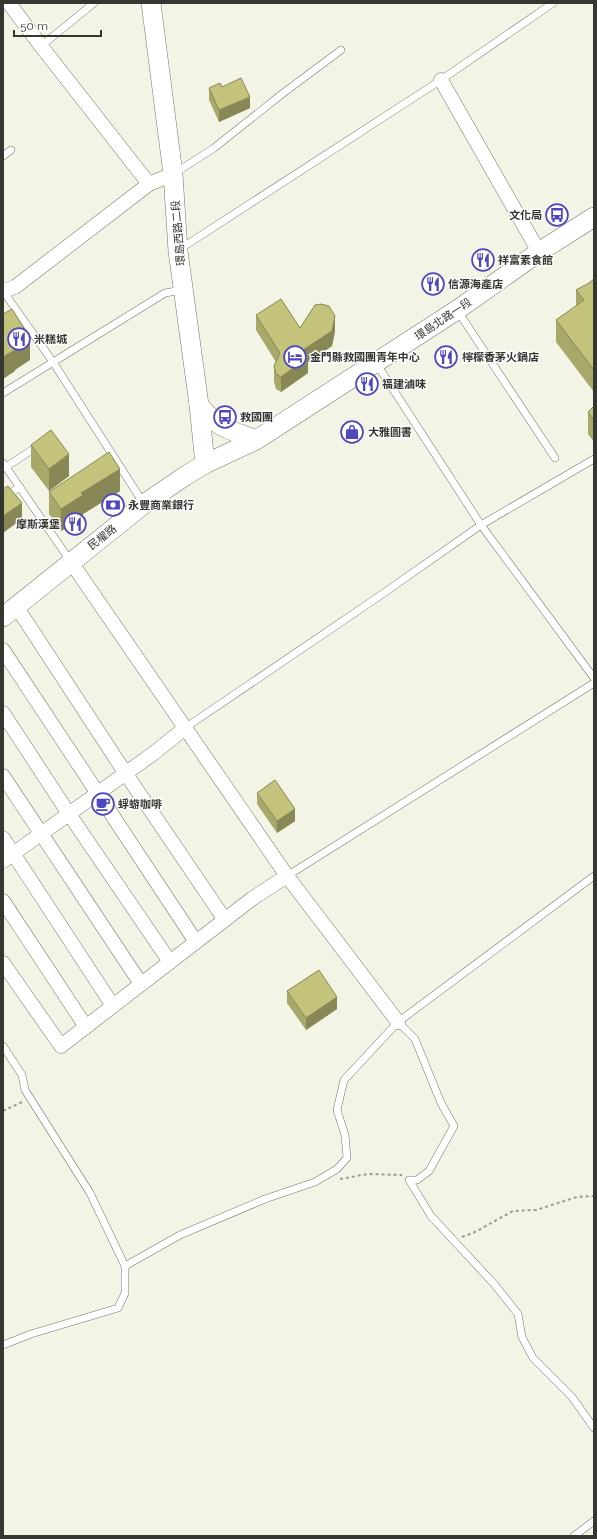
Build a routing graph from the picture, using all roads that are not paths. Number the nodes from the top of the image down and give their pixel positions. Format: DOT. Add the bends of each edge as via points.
graph roads {
  1 [pos="10,3"];
  2 [pos="94,3"];
  3 [pos="151,3"];
  4 [pos="553,3"];
  5 [pos="41,46"];
  6 [pos="340,50"];
  7 [pos="441,80"];
  8 [pos="11,150"];
  9 [pos="3,156"];
  10 [pos="173,174"];
  11 [pos="148,184"];
  12 [pos="594,216"];
  13 [pos="178,251"];
  14 [pos="539,252"];
  15 [pos="183,290"];
  16 [pos="3,291"];
  17 [pos="457,310"];
  18 [pos="53,362"];
  19 [pos="376,363"];
  20 [pos="3,393"];
  21 [pos="199,405"];
  22 [pos="256,440"];
  23 [pos="46,441"];
  24 [pos="555,458"];
  25 [pos="594,459"];
  26 [pos="205,464"];
  27 [pos="5,465"];
  28 [pos="20,487"];
  29 [pos="3,498"];
  30 [pos="144,504"];
  31 [pos="481,525"];
  32 [pos="71,562"];
  33 [pos="10,612"];
  34 [pos="3,650"];
  35 [pos="594,678"];
  36 [pos="594,683"];
  37 [pos="3,713"];
  38 [pos="185,728"];
  39 [pos="126,774"];
  40 [pos="3,776"];
  41 [pos="98,793"];
  42 [pos="69,814"];
  43 [pos="41,834"];
  44 [pos="3,838"];
  45 [pos="8,857"];
  46 [pos="287,876"];
  47 [pos="594,876"];
  48 [pos="3,901"];
  49 [pos="225,920"];
  50 [pos="196,942"];
  51 [pos="170,962"];
  52 [pos="3,963"];
  53 [pos="141,984"];
  54 [pos="113,1006"];
  55 [pos="398,1022"];
  56 [pos="86,1027"];
  57 [pos="3,1046"];
  58 [pos="125,1266"];
  59 [pos="3,1345"];
  60 [pos="594,1428"];
  61 [pos="594,1521"];
  62 [pos="574,1536"];
  1 -- 5 [label="street"];
  2 -- 5 [label="lane"];
  3 -- 10 [label="main road, 環島西路二段"];
  4 -- 7 [label="lane"];
  5 -- 11 [label="street"];
  6 -- 10 [label="lane" via="214,148"];
  7 -- 13 [label="lane"];
  7 -- 14 [label="street"];
  8 -- 9 [label="lane"];
  10 -- 11 [label="street"];
  10 -- 13 [label="main road, 環島西路二段"];
  11 -- 16 [label="street" via="15,287"];
  12 -- 14 [label="main road, 環島北路一段"];
  13 -- 15 [label="main road, 環島西路二段"];
  14 -- 17 [label="main road, 環島北路一段"];
  15 -- 18 [label="lane" via="165,293"];
  15 -- 21 [label="main road, 環島西路二段"];
  16 -- 18 [label="lane"];
  17 -- 19 [label="main road, 環島北路一段"];
  17 -- 24 [label="lane"];
  18 -- 20 [label="lane"];
  18 -- 30 [label="lane"];
  19 -- 22 [label="main road, 環島北路一段"];
  19 -- 31 [label="lane"];
  21 -- 22 [label="main road" via="210,419 223,428"];
  21 -- 26 [label="main road, 環島西路二段"];
  22 -- 26 [label="main road, 環島北路一段"];
  23 -- 27 [label="lane"];
  25 -- 31 [label="lane"];
  26 -- 30 [label="main road, 民權路"];
  27 -- 28 [label="lane"];
  28 -- 29 [label="lane"];
  28 -- 32 [label="lane"];
  30 -- 32 [label="main road, 民權路"];
  31 -- 35 [label="lane"];
  31 -- 38 [label="lane"];
  32 -- 33 [label="main road, 民權路"];
  32 -- 38 [label="street"];
  33 -- 39 [label="street"];
  34 -- 41 [label="street"];
  36 -- 46 [label="lane"];
  37 -- 42 [label="street"];
  38 -- 39 [label="street"];
  38 -- 46 [label="street"];
  39 -- 41 [label="street"];
  39 -- 49 [label="street"];
  40 -- 43 [label="street"];
  41 -- 42 [label="street"];
  41 -- 50 [label="street"];
  42 -- 43 [label="street"];
  42 -- 51 [label="street"];
  43 -- 45 [label="street"];
  43 -- 53 [label="street"];
  44 -- 45 [label="street"];
  45 -- 54 [label="street"];
  46 -- 49 [label="street"];
  46 -- 55 [label="street"];
  47 -- 55 [label="lane"];
  48 -- 56 [label="street"];
  49 -- 50 [label="street"];
  50 -- 51 [label="street"];
  51 -- 53 [label="street"];
  52 -- 56 [label="street" via="61,1046"];
  53 -- 54 [label="street"];
  54 -- 56 [label="street"];
  55 -- 58 [label="lane" via="344,1080 337,1110 345,1135 347,1158 337,1169 315,1182 264,1199 180,1235"];
  55 -- 60 [label="lane" via="415,1039 441,1103 454,1126 429,1171 417,1180 409,1180 431,1216 496,1285 518,1314 522,1337 533,1358 572,1397"];
  57 -- 58 [label="lane" via="22,1075 25,1090 90,1193"];
  58 -- 59 [label="lane" via="125,1293 118,1308"];
  61 -- 62 [label="lane"];
}
